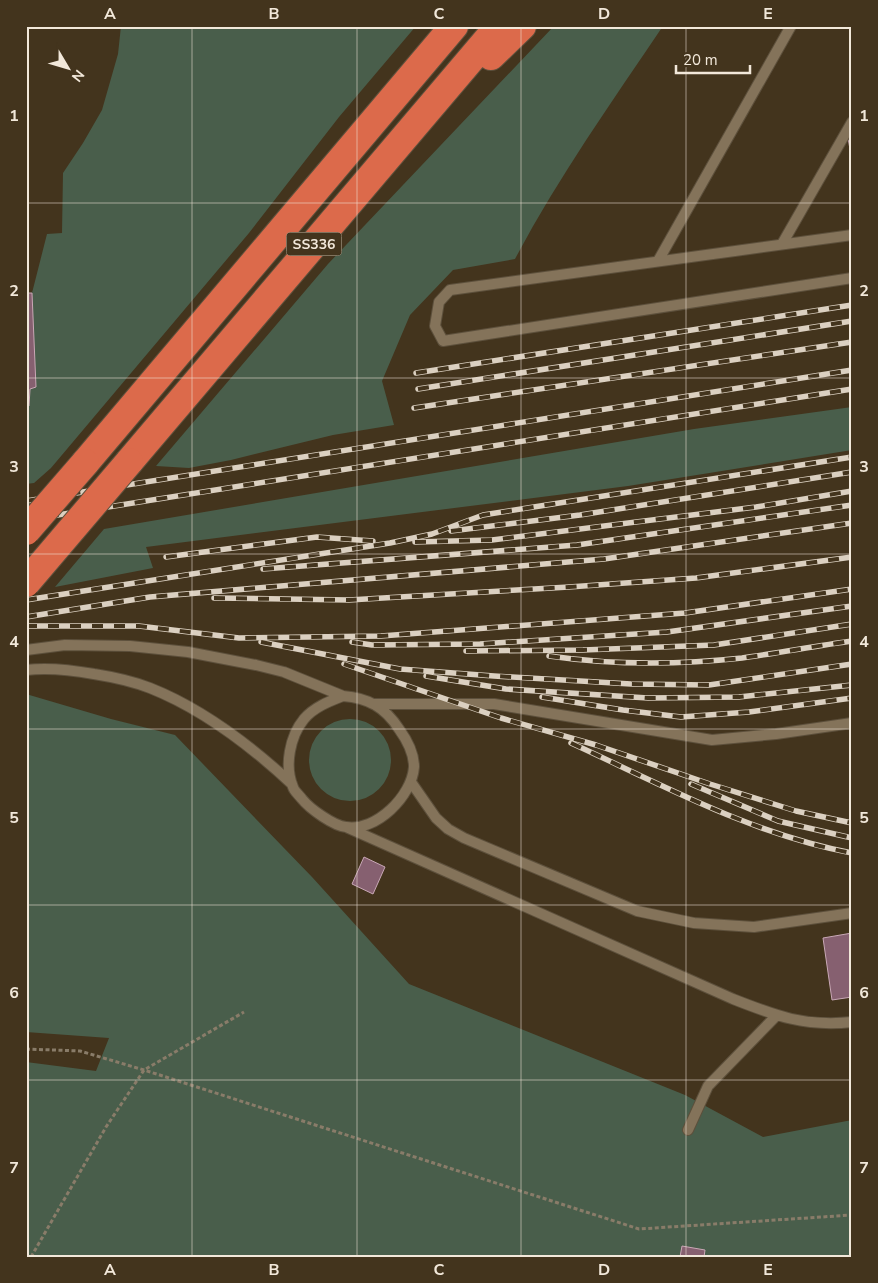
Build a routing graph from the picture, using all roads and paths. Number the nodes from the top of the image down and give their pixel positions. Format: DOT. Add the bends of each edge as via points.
graph roads {
  1 [pos="444,26"];
  2 [pos="454,26"];
  3 [pos="499,26"];
  4 [pos="522,26"];
  5 [pos="791,26"];
  6 [pos="381,113"];
  7 [pos="852,122"];
  8 [pos="408,134"];
  9 [pos="852,235"];
  10 [pos="782,244"];
  11 [pos="658,261"];
  12 [pos="852,278"];
  13 [pos="26,531"];
  14 [pos="26,583"];
  15 [pos="26,650"];
  16 [pos="26,670"];
  17 [pos="343,696"];
  18 [pos="374,704"];
  19 [pos="852,723"];
  20 [pos="411,782"];
  21 [pos="292,784"];
  22 [pos="346,828"];
  23 [pos="852,913"];
  24 [pos="244,1012"];
  25 [pos="776,1016"];
  26 [pos="852,1022"];
  27 [pos="26,1049"];
  28 [pos="144,1070"];
  29 [pos="688,1130"];
  30 [pos="852,1215"];
  31 [pos="31,1257"];
  1 -- 6 [label="highway"];
  2 -- 6 [label="highway, SS336"];
  3 -- 8 [label="highway, SS336"];
  4 -- 8 [label="highway"];
  5 -- 11 [label="lane"];
  6 -- 13 [label="highway, SS336, bridge"];
  7 -- 10 [label="lane"];
  8 -- 14 [label="highway, SS336, bridge"];
  9 -- 10 [label="lane"];
  10 -- 11 [label="lane"];
  11 -- 12 [label="lane" via="450,290 438,302 435,326 443,341"];
  15 -- 17 [label="lane" via="74,645 188,652 284,672"];
  16 -- 21 [label="lane" via="69,669 127,680 149,688 221,727"];
  17 -- 18 [label="lane" via="357,697"];
  17 -- 21 [label="lane" via="322,704 304,718 292,741 288,771"];
  18 -- 19 [label="lane" via="494,704 712,740"];
  18 -- 20 [label="lane" via="391,716 411,749 414,766"];
  20 -- 22 [label="lane" via="400,801 387,812 368,825"];
  20 -- 23 [label="lane" via="436,818 464,838 637,911 694,923 754,927"];
  21 -- 22 [label="lane" via="306,804"];
  22 -- 25 [label="lane"];
  24 -- 28 [label="path"];
  25 -- 26 [label="lane" via="830,1024"];
  25 -- 29 [label="lane" via="708,1086"];
  27 -- 28 [label="path" via="80,1051"];
  28 -- 30 [label="path" via="639,1229"];
  28 -- 31 [label="path" via="106,1127"];
}
